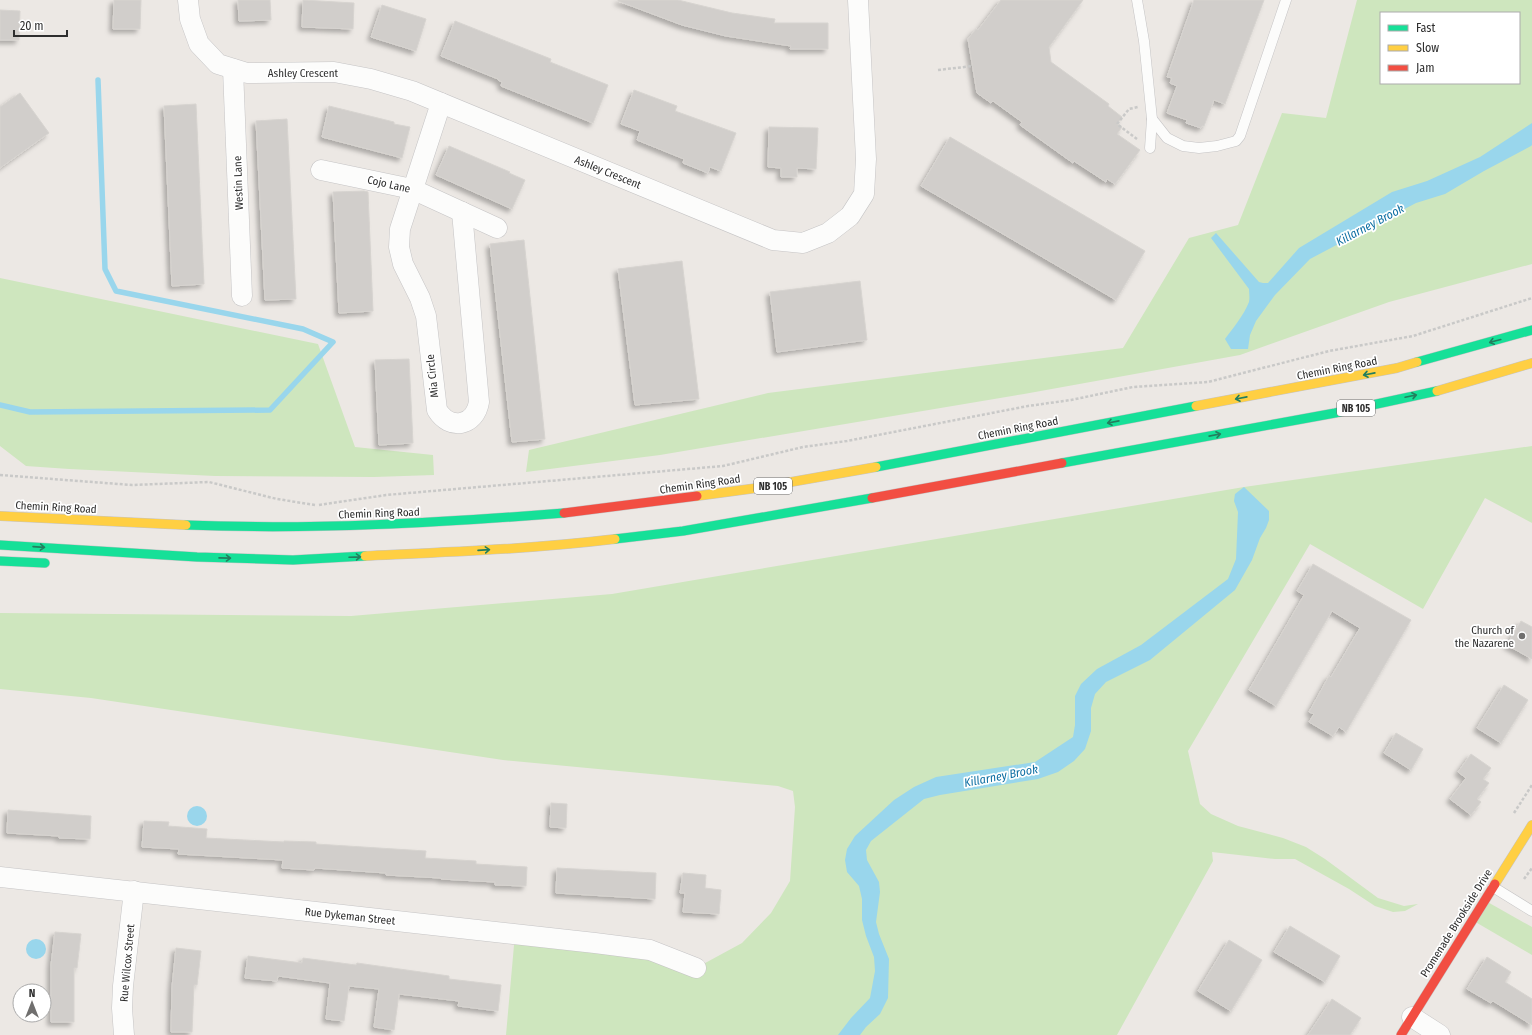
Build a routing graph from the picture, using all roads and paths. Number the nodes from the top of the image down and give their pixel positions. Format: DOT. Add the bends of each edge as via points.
graph roads {
  1 [pos="188,0"];
  2 [pos="858,0"];
  3 [pos="1137,0"];
  4 [pos="1286,0"];
  5 [pos="973,66"];
  6 [pos="233,69"];
  7 [pos="938,70"];
  8 [pos="441,103"];
  9 [pos="1152,119"];
  10 [pos="1150,148"];
  11 [pos="322,170"];
  12 [pos="412,189"];
  13 [pos="462,212"];
  14 [pos="497,228"];
  15 [pos="242,296"];
  16 [pos="1532,298"];
  17 [pos="1532,330"];
  18 [pos="1532,363"];
  19 [pos="0,475"];
  20 [pos="107,512"];
  21 [pos="0,516"];
  22 [pos="239,527"];
  23 [pos="0,545"];
  24 [pos="197,557"];
  25 [pos="0,561"];
  26 [pos="56,563"];
  27 [pos="131,563"];
  28 [pos="1532,825"];
  29 [pos="0,877"];
  30 [pos="1493,887"];
  31 [pos="134,892"];
  32 [pos="1532,911"];
  33 [pos="696,968"];
  34 [pos="1412,1017"];
  35 [pos="124,1035"];
  36 [pos="1401,1035"];
  37 [pos="1440,1035"];
  1 -- 6 [label="street, Ashley Crescent" via="190,19 199,44 218,64"];
  2 -- 8 [label="street, Ashley Crescent" via="866,159 864,194 850,216 828,233 803,243 773,240"];
  3 -- 9 [label="lane"];
  4 -- 9 [label="lane" via="1240,136 1236,141 1199,148 1183,146 1167,138"];
  5 -- 7 [label="path"];
  6 -- 8 [label="street, Ashley Crescent" via="247,73 334,72 371,79"];
  6 -- 15 [label="street, Westin Lane"];
  8 -- 12 [label="street, Mia Circle"];
  9 -- 10 [label="lane"];
  11 -- 12 [label="street, Cojo Lane"];
  12 -- 13 [label="street, Cojo Lane"];
  12 -- 13 [label="street, Mia Circle" via="400,229 399,247 403,264 426,316 437,410 446,420 459,424 471,419 479,402"];
  13 -- 14 [label="street, Cojo Lane"];
  16 -- 19 [label="path" via="1413,336 1329,351 1208,382 1133,387 803,447 723,466 386,495 317,506 209,482 132,485"];
  17 -- 22 [label="main road, Chemin Ring Road / NB 105, one-way" via="1396,368 757,488 573,512 490,519 370,526"];
  24 -- 18 [label="main road, NB 105, one-way" via="293,560 473,551 573,544 683,531 955,484 1335,413 1432,392"];
  20 -- 22 [label="main road" via="160,516"];
  21 -- 22 [label="main road, Chemin Ring Road / NB 105"];
  23 -- 24 [label="main road, NB 105, one-way"];
  24 -- 27 [label="main road"];
  25 -- 26 [label="main road"];
  28 -- 30 [label="main road, Promenade Brookside Drive"];
  29 -- 31 [label="street, Rue Dykeman Street"];
  30 -- 32 [label="lane"];
  30 -- 34 [label="main road, Promenade Brookside Drive"];
  31 -- 33 [label="street, Rue Dykeman Street" via="650,950"];
  31 -- 35 [label="street, Rue Wilcox Street" via="123,986"];
  34 -- 36 [label="main road, Promenade Brookside Drive"];
  34 -- 37 [label="street"];
}
